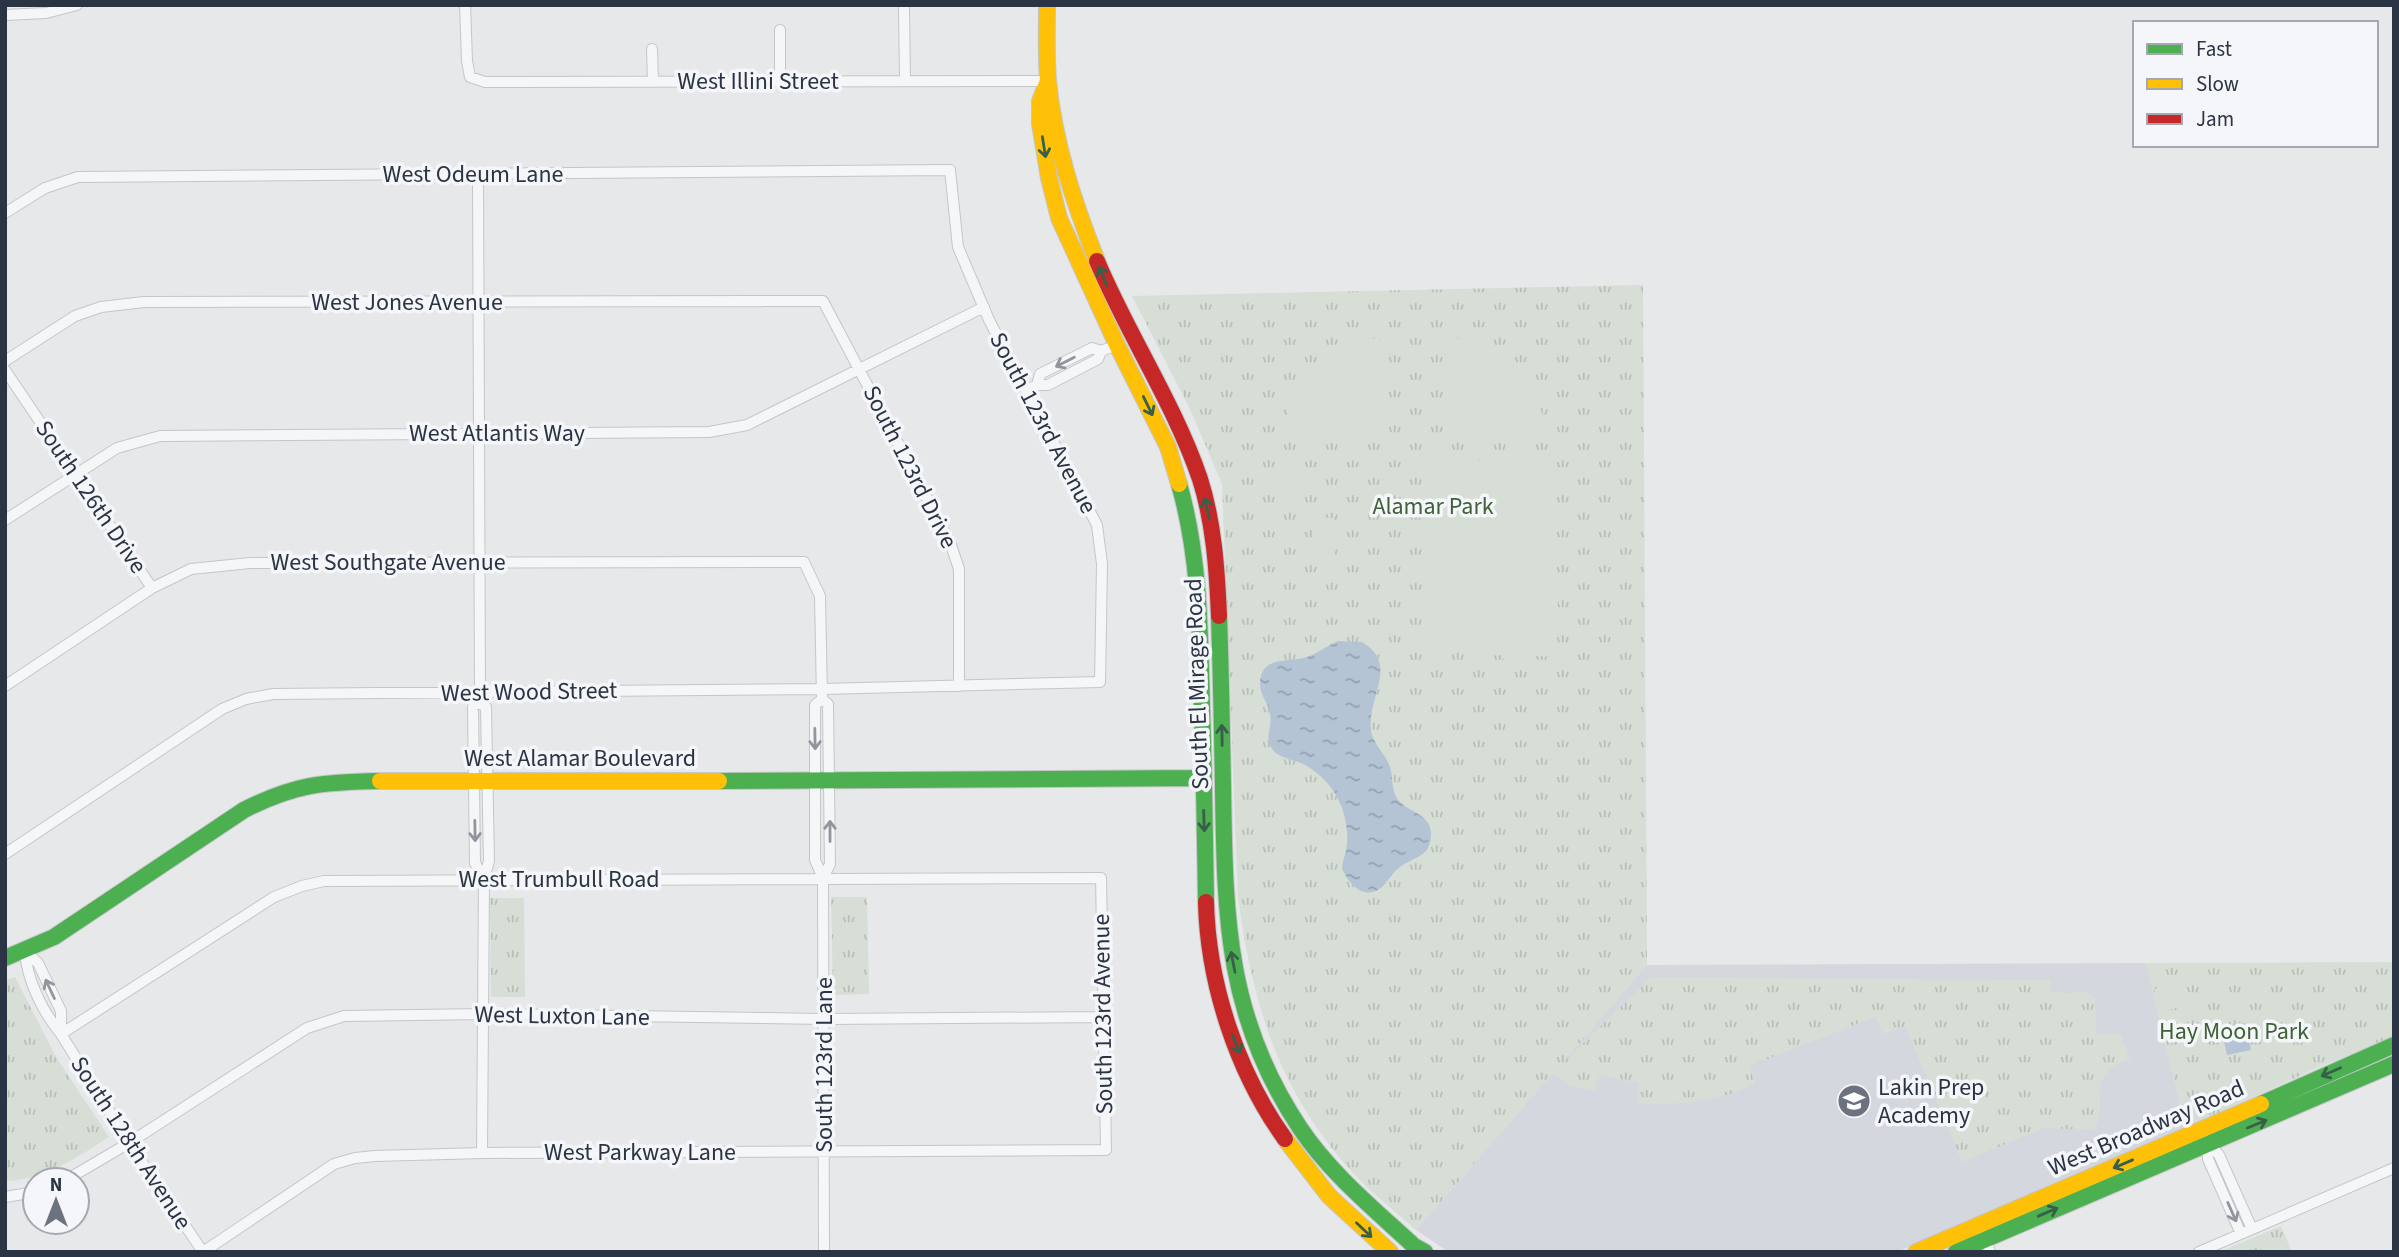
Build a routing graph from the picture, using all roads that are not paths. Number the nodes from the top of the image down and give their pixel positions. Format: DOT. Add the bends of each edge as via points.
graph roads {
  1 [pos="77,5"];
  2 [pos="465,5"];
  3 [pos="1046,5"];
  4 [pos="904,9"];
  5 [pos="5,15"];
  6 [pos="780,30"];
  7 [pos="652,49"];
  8 [pos="780,80"];
  9 [pos="905,80"];
  10 [pos="653,81"];
  11 [pos="1048,81"];
  12 [pos="950,170"];
  13 [pos="478,173"];
  14 [pos="5,213"];
  15 [pos="823,301"];
  16 [pos="478,302"];
  17 [pos="984,307"];
  18 [pos="1117,345"];
  19 [pos="5,360"];
  20 [pos="860,368"];
  21 [pos="5,370"];
  22 [pos="1032,388"];
  23 [pos="479,432"];
  24 [pos="76,473"];
  25 [pos="5,520"];
  26 [pos="479,562"];
  27 [pos="804,562"];
  28 [pos="152,588"];
  29 [pos="1100,682"];
  30 [pos="5,686"];
  31 [pos="959,686"];
  32 [pos="822,694"];
  33 [pos="479,698"];
  34 [pos="1203,778"];
  35 [pos="480,780"];
  36 [pos="823,782"];
  37 [pos="5,854"];
  38 [pos="484,878"];
  39 [pos="823,878"];
  40 [pos="1101,878"];
  41 [pos="25,951"];
  42 [pos="5,958"];
  43 [pos="484,1014"];
  44 [pos="1104,1017"];
  45 [pos="825,1019"];
  46 [pos="61,1034"];
  47 [pos="2394,1045"];
  48 [pos="2394,1064"];
  49 [pos="2204,1138"];
  50 [pos="130,1143"];
  51 [pos="1106,1150"];
  52 [pos="823,1152"];
  53 [pos="482,1153"];
  54 [pos="90,1166"];
  55 [pos="2394,1168"];
  56 [pos="2247,1231"];
  57 [pos="1985,1238"];
  58 [pos="1422,1251"];
  59 [pos="202,1252"];
  60 [pos="824,1252"];
  61 [pos="1390,1252"];
  62 [pos="1916,1252"];
  63 [pos="1956,1252"];
  64 [pos="2199,1252"];
  1 -- 5 [label="street" via="46,13"];
  2 -- 10 [label="street, West Illini Street" via="470,77 485,82"];
  3 -- 11 [label="main road, South El Mirage Road"];
  4 -- 9 [label="street"];
  6 -- 8 [label="street"];
  7 -- 10 [label="street"];
  8 -- 9 [label="street, West Illini Street"];
  8 -- 10 [label="street, West Illini Street"];
  9 -- 11 [label="street, West Illini Street"];
  11 -- 18 [label="main road, South El Mirage Road, one-way" via="1040,102 1040,124 1059,218"];
  58 -- 11 [label="main road, South El Mirage Road, one-way" via="1347,1185 1301,1129 1277,1088 1238,987 1230,947 1224,854 1212,529 1184,439 1089,242 1068,179"];
  12 -- 13 [label="street, West Odeum Lane"];
  12 -- 17 [label="street, South 123rd Avenue" via="958,247"];
  13 -- 14 [label="street, West Odeum Lane" via="78,177 45,188"];
  13 -- 16 [label="street"];
  15 -- 16 [label="street, West Jones Avenue"];
  15 -- 20 [label="street, South 123rd Drive"];
  16 -- 19 [label="street, West Jones Avenue" via="144,302 100,307 75,316"];
  16 -- 23 [label="street"];
  17 -- 20 [label="street, West Atlantis Way"];
  17 -- 22 [label="street, South 123rd Avenue"];
  18 -- 22 [label="street" via="1101,351 1092,348 1040,374"];
  18 -- 34 [label="main road, South El Mirage Road, one-way" via="1168,447 1189,520 1196,567"];
  20 -- 23 [label="street, West Atlantis Way" via="732,429"];
  20 -- 31 [label="street, South 123rd Drive" via="950,542 959,569"];
  21 -- 24 [label="street, South 126th Drive"];
  22 -- 29 [label="street, South 123rd Avenue" via="1097,526 1102,564"];
  23 -- 24 [label="street, West Atlantis Way" via="160,436 117,448"];
  23 -- 26 [label="street"];
  24 -- 25 [label="street, West Atlantis Way"];
  24 -- 28 [label="street, South 126th Drive"];
  26 -- 27 [label="street, West Southgate Avenue"];
  26 -- 28 [label="street, West Southgate Avenue" via="250,563 191,569"];
  26 -- 33 [label="street"];
  27 -- 32 [label="street, South 123rd Lane" via="820,596"];
  28 -- 30 [label="street, West Southgate Avenue"];
  29 -- 31 [label="street, West Wood Street"];
  31 -- 32 [label="street, West Wood Street"];
  32 -- 33 [label="street, West Wood Street"];
  32 -- 36 [label="street, South 123rd Lane" via="828,704"];
  33 -- 35 [label="street" via="486,706"];
  33 -- 37 [label="street, West Wood Street" via="273,694 246,699 222,709"];
  34 -- 36 [label="main road, West Alamar Boulevard"];
  34 -- 61 [label="main road, South El Mirage Road, one-way" via="1207,927 1234,1042 1283,1136 1329,1196"];
  35 -- 36 [label="main road, West Alamar Boulevard"];
  35 -- 38 [label="street" via="489,861"];
  35 -- 41 [label="main road, West Alamar Boulevard" via="328,782 270,797 54,937"];
  36 -- 39 [label="street, South 123rd Lane" via="830,864"];
  38 -- 39 [label="street, West Trumbull Road"];
  38 -- 43 [label="street"];
  38 -- 46 [label="street, West Trumbull Road" via="346,880 302,886 274,897"];
  39 -- 40 [label="street, West Trumbull Road"];
  39 -- 45 [label="street, South 123rd Lane"];
  40 -- 44 [label="street, South 123rd Avenue"];
  41 -- 42 [label="main road, West Alamar Boulevard"];
  41 -- 46 [label="street, South 128th Avenue" via="38,963 61,1012"];
  43 -- 45 [label="street, West Luxton Lane"];
  43 -- 50 [label="street, West Luxton Lane" via="344,1016 307,1028"];
  43 -- 53 [label="street"];
  44 -- 45 [label="street, West Luxton Lane"];
  44 -- 51 [label="street, South 123rd Avenue"];
  45 -- 52 [label="street, South 123rd Lane"];
  46 -- 50 [label="street, South 128th Avenue"];
  47 -- 49 [label="main road, West Broadway Road, one-way"];
  49 -- 48 [label="main road, West Broadway Road, one-way"];
  49 -- 56 [label="street" via="2208,1159"];
  49 -- 57 [label="main road, West Broadway Road"];
  50 -- 54 [label="street, West Luxton Lane"];
  50 -- 59 [label="street, South 128th Avenue"];
  51 -- 52 [label="street, West Parkway Lane"];
  52 -- 53 [label="street, West Parkway Lane"];
  52 -- 60 [label="street, South 123rd Lane"];
  53 -- 59 [label="street, West Parkway Lane" via="375,1156 334,1164"];
  55 -- 56 [label="street"];
  56 -- 64 [label="street"];
  57 -- 62 [label="main road, West Broadway Road"];
  57 -- 63 [label="main road, West Broadway Road"];
}
